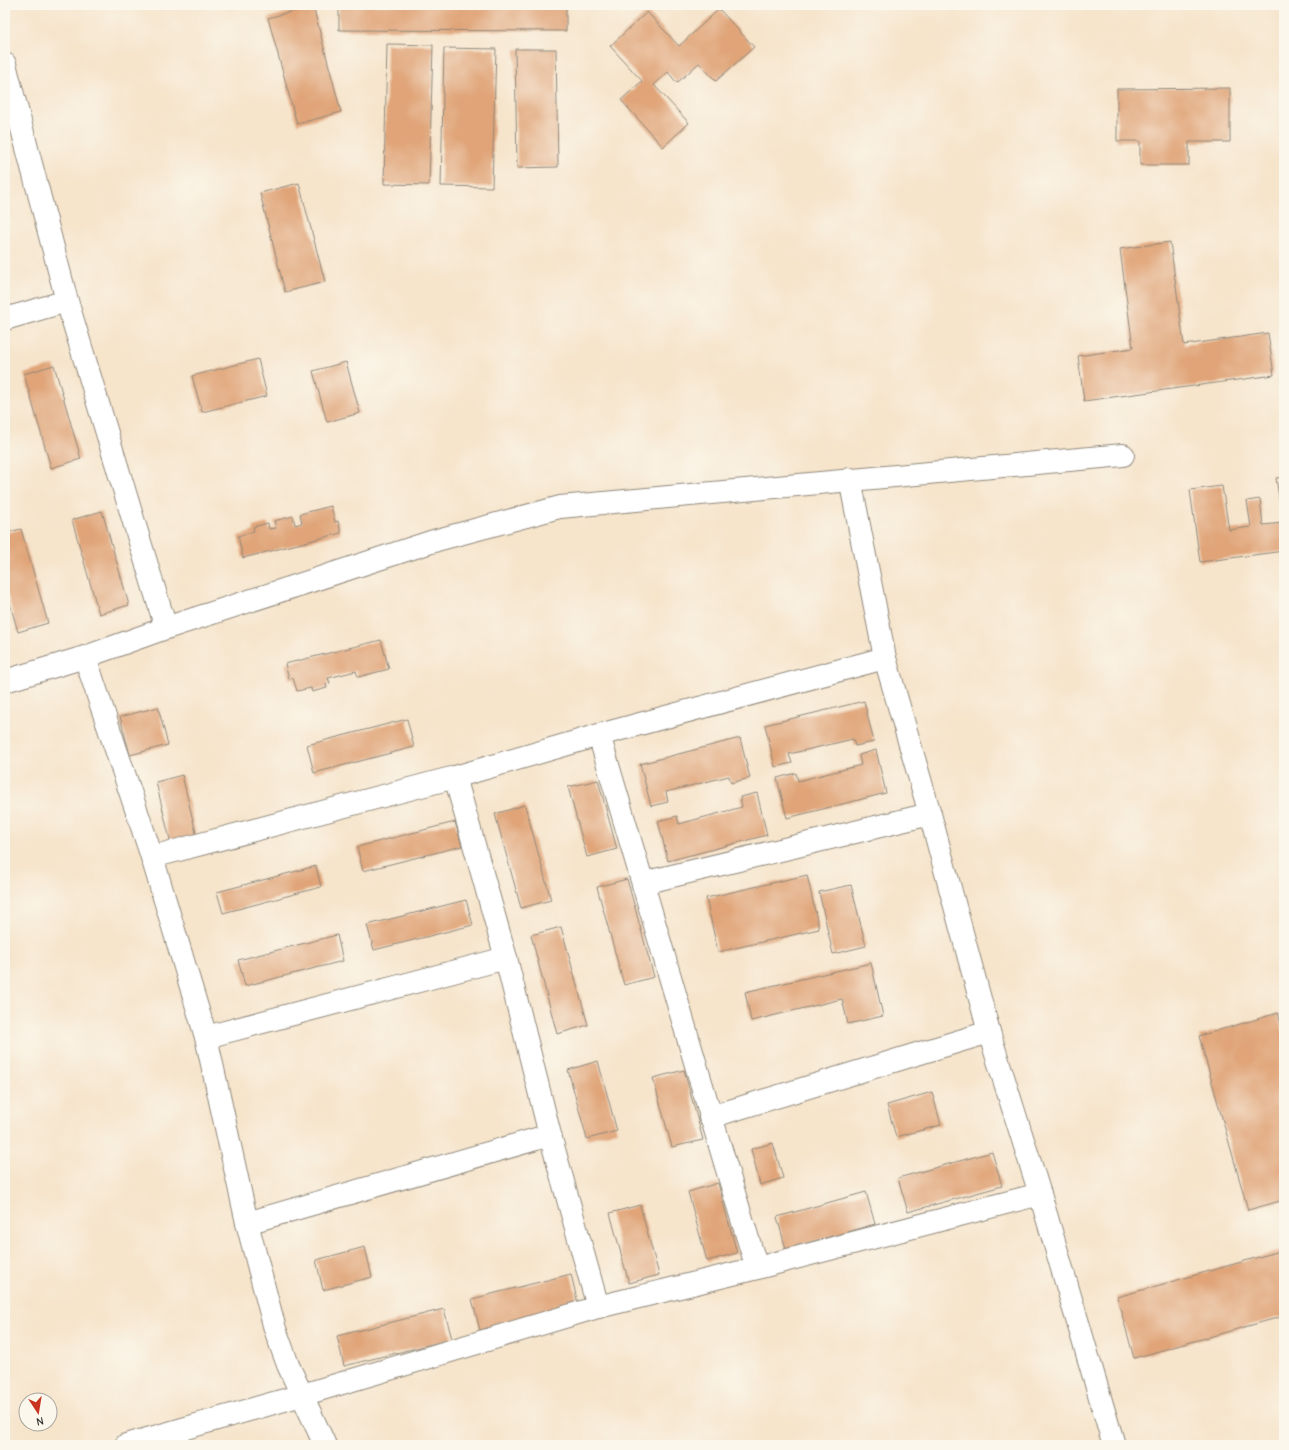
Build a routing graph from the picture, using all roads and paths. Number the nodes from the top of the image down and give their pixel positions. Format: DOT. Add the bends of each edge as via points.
graph roads {
  1 [pos="5,64"];
  2 [pos="67,301"];
  3 [pos="5,320"];
  4 [pos="1123,455"];
  5 [pos="850,479"];
  6 [pos="166,628"];
  7 [pos="85,657"];
  8 [pos="885,658"];
  9 [pos="5,681"];
  10 [pos="599,735"];
  11 [pos="455,777"];
  12 [pos="930,814"];
  13 [pos="152,857"];
  14 [pos="643,883"];
  15 [pos="506,958"];
  16 [pos="989,1032"];
  17 [pos="206,1037"];
  18 [pos="710,1117"];
  19 [pos="550,1135"];
  20 [pos="1040,1194"];
  21 [pos="247,1223"];
  22 [pos="757,1268"];
  23 [pos="598,1307"];
  24 [pos="302,1395"];
  25 [pos="126,1445"];
  26 [pos="325,1445"];
  27 [pos="1114,1445"];
  1 -- 2 [label="lane"];
  2 -- 3 [label="lane"];
  2 -- 6 [label="lane"];
  4 -- 5 [label="lane"];
  5 -- 6 [label="lane" via="560,507 437,540"];
  5 -- 8 [label="lane"];
  6 -- 7 [label="lane"];
  7 -- 9 [label="lane"];
  7 -- 13 [label="lane"];
  8 -- 10 [label="lane"];
  8 -- 12 [label="lane"];
  10 -- 11 [label="lane"];
  10 -- 14 [label="lane"];
  11 -- 13 [label="lane"];
  11 -- 15 [label="lane"];
  12 -- 14 [label="lane"];
  12 -- 16 [label="lane"];
  13 -- 17 [label="lane"];
  14 -- 18 [label="lane"];
  15 -- 17 [label="lane"];
  15 -- 19 [label="lane"];
  16 -- 18 [label="lane"];
  16 -- 20 [label="lane"];
  17 -- 21 [label="lane"];
  18 -- 22 [label="lane"];
  19 -- 21 [label="lane"];
  19 -- 23 [label="lane"];
  20 -- 22 [label="lane"];
  20 -- 27 [label="lane"];
  21 -- 24 [label="lane" via="275,1329"];
  22 -- 23 [label="lane"];
  23 -- 24 [label="lane"];
  24 -- 25 [label="lane"];
  24 -- 26 [label="lane"];
}
